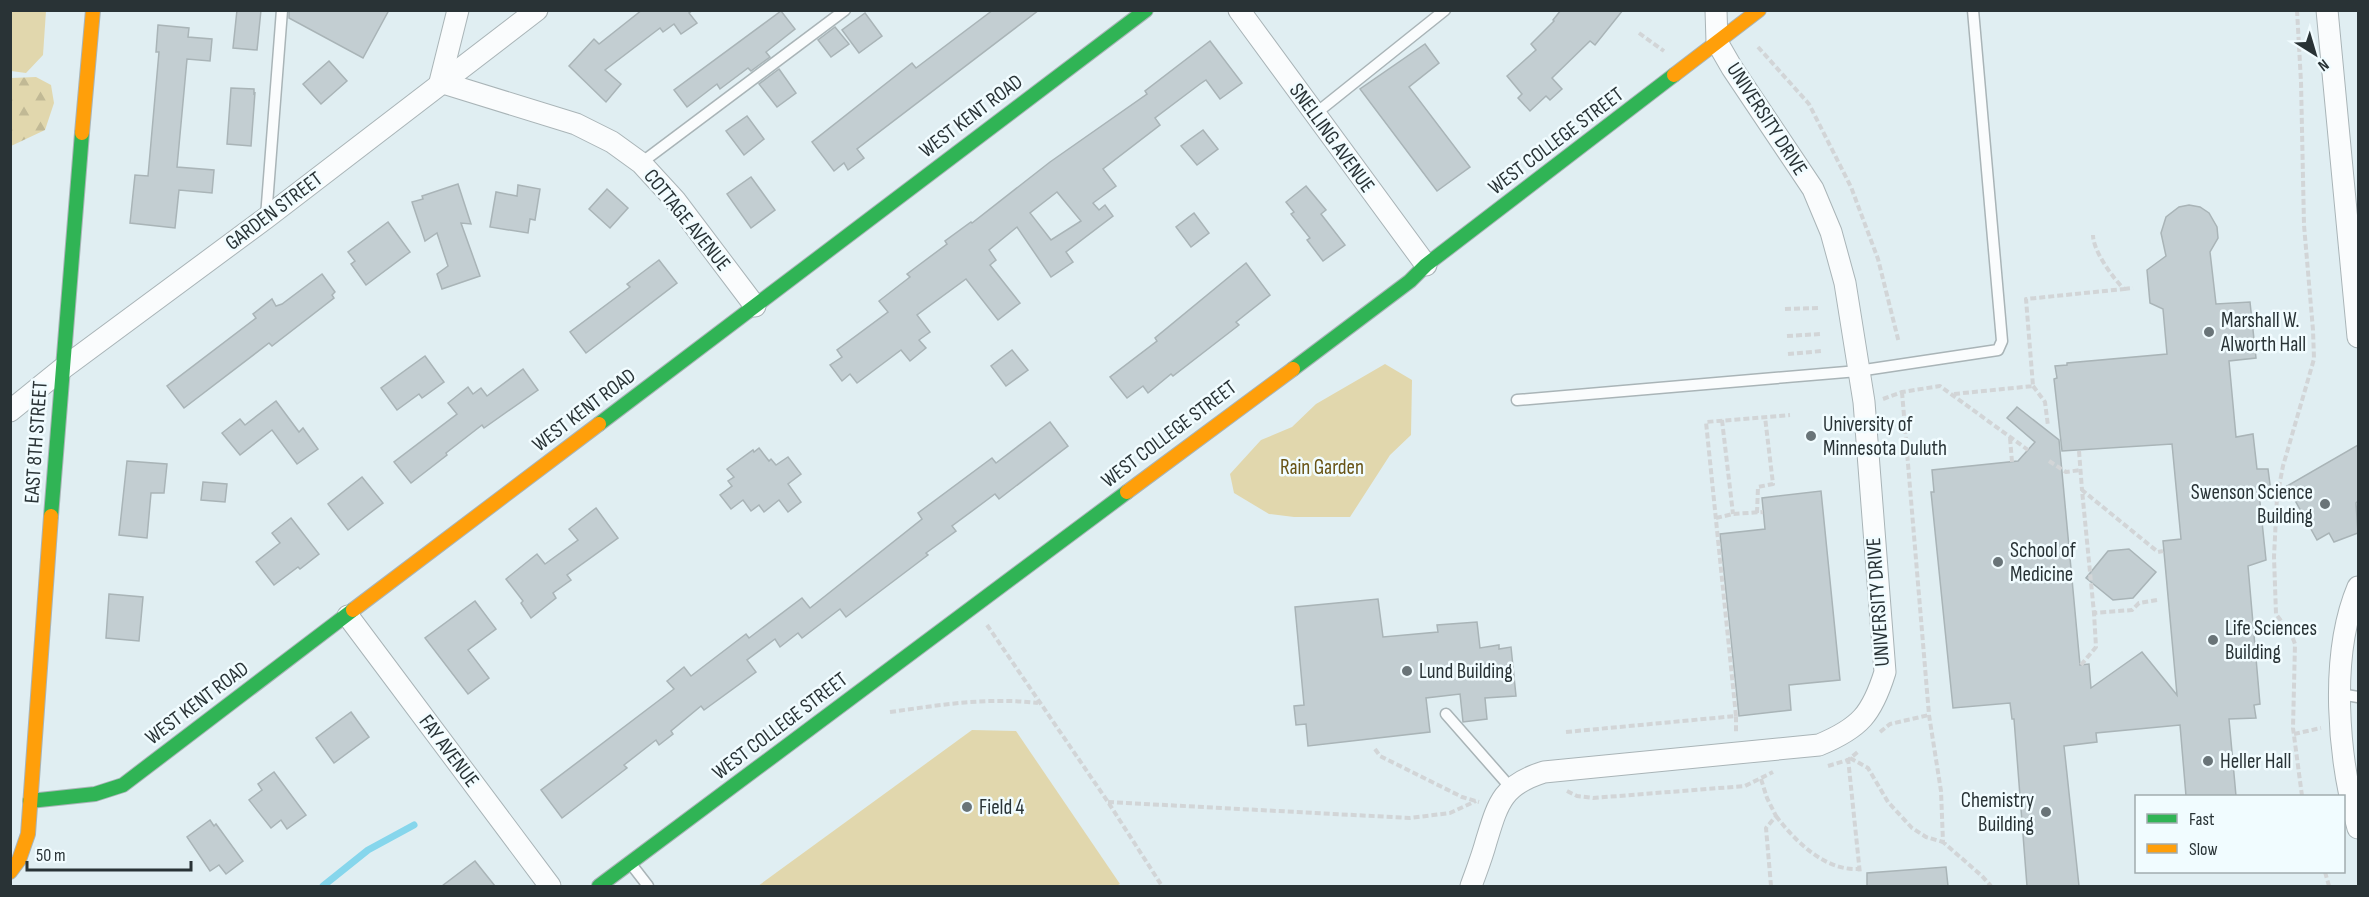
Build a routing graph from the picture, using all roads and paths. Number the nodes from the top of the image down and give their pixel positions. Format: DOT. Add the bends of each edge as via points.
graph roads {
  1 [pos="93,10"];
  2 [pos="282,10"];
  3 [pos="458,10"];
  4 [pos="537,10"];
  5 [pos="845,10"];
  6 [pos="1146,10"];
  7 [pos="1239,10"];
  8 [pos="1445,10"];
  9 [pos="1716,10"];
  10 [pos="1760,10"];
  11 [pos="1973,10"];
  12 [pos="2297,10"];
  13 [pos="2327,10"];
  14 [pos="1717,42"];
  15 [pos="1758,47"];
  16 [pos="441,82"];
  17 [pos="1315,114"];
  18 [pos="641,163"];
  19 [pos="266,218"];
  20 [pos="2093,235"];
  21 [pos="1426,264"];
  22 [pos="2133,288"];
  23 [pos="2124,289"];
  24 [pos="755,306"];
  25 [pos="1818,308"];
  26 [pos="1785,309"];
  27 [pos="1821,334"];
  28 [pos="1787,336"];
  29 [pos="2358,337"];
  30 [pos="1899,343"];
  31 [pos="1822,351"];
  32 [pos="1788,354"];
  33 [pos="62,369"];
  34 [pos="1858,371"];
  35 [pos="2033,386"];
  36 [pos="1902,392"];
  37 [pos="1954,394"];
  38 [pos="1882,399"];
  39 [pos="1517,400"];
  40 [pos="10,411"];
  41 [pos="1790,415"];
  42 [pos="1765,417"];
  43 [pos="1722,420"];
  44 [pos="2048,426"];
  45 [pos="2010,437"];
  46 [pos="2028,450"];
  47 [pos="2079,451"];
  48 [pos="2049,461"];
  49 [pos="2012,462"];
  50 [pos="2080,470"];
  51 [pos="2082,490"];
  52 [pos="1763,512"];
  53 [pos="1757,513"];
  54 [pos="1733,514"];
  55 [pos="1716,518"];
  56 [pos="2163,551"];
  57 [pos="2358,587"];
  58 [pos="2157,600"];
  59 [pos="974,607"];
  60 [pos="2094,613"];
  61 [pos="348,616"];
  62 [pos="2081,665"];
  63 [pos="2349,696"];
  64 [pos="1039,703"];
  65 [pos="890,712"];
  66 [pos="1446,714"];
  67 [pos="1736,716"];
  68 [pos="2328,726"];
  69 [pos="1566,732"];
  70 [pos="2294,734"];
  71 [pos="1747,735"];
  72 [pos="1375,749"];
  73 [pos="1761,778"];
  74 [pos="1511,788"];
  75 [pos="2302,795"];
  76 [pos="30,801"];
  77 [pos="1108,802"];
  78 [pos="1776,816"];
  79 [pos="2358,828"];
  80 [pos="1943,842"];
  81 [pos="631,864"];
  82 [pos="10,872"];
  83 [pos="550,886"];
  84 [pos="599,886"];
  85 [pos="648,886"];
  86 [pos="1162,886"];
  87 [pos="1471,886"];
  88 [pos="1771,886"];
  89 [pos="1990,886"];
  1 -- 33 [label="street, EAST 8TH STREET"];
  2 -- 19 [label="lane"];
  3 -- 16 [label="street"];
  4 -- 16 [label="street, GARDEN STREET"];
  5 -- 18 [label="lane"];
  6 -- 24 [label="street, WEST KENT ROAD"];
  7 -- 17 [label="street, SNELLING AVENUE"];
  8 -- 17 [label="lane"];
  9 -- 14 [label="street"];
  10 -- 14 [label="street, WEST COLLEGE STREET"];
  11 -- 34 [label="lane" via="2001,344 1995,352"];
  12 -- 70 [label="path" via="2304,225 2314,359 2279,486 2274,557 2276,614 2295,644"];
  13 -- 29 [label="street"];
  14 -- 21 [label="street, WEST COLLEGE STREET"];
  14 -- 34 [label="street, UNIVERSITY DRIVE" via="1813,189 1831,232 1845,283"];
  15 -- 30 [label="path" via="1809,104 1851,186 1878,259"];
  16 -- 18 [label="street, COTTAGE AVENUE" via="576,124 612,142"];
  16 -- 19 [label="street, GARDEN STREET"];
  17 -- 21 [label="street, SNELLING AVENUE"];
  18 -- 24 [label="street, COTTAGE AVENUE" via="675,200"];
  19 -- 33 [label="street, GARDEN STREET"];
  20 -- 23 [label="path" via="2093,243"];
  21 -- 59 [label="street, WEST COLLEGE STREET" via="1410,281"];
  22 -- 23 [label="path"];
  23 -- 35 [label="path" via="2026,299"];
  24 -- 61 [label="street, WEST KENT ROAD"];
  25 -- 26 [label="path"];
  27 -- 28 [label="path"];
  31 -- 32 [label="path"];
  33 -- 40 [label="street, GARDEN STREET"];
  33 -- 76 [label="street, EAST 8TH STREET"];
  34 -- 39 [label="lane"];
  34 -- 74 [label="street, UNIVERSITY DRIVE" via="1864,402 1885,672 1865,717 1840,736 1819,745 1544,772 1524,778"];
  35 -- 37 [label="path"];
  35 -- 44 [label="path" via="2045,402"];
  36 -- 37 [label="path" via="1940,386"];
  36 -- 38 [label="path"];
  36 -- 80 [label="path"];
  37 -- 45 [label="path"];
  41 -- 42 [label="path"];
  42 -- 43 [label="path"];
  42 -- 53 [label="path" via="1773,484 1758,487"];
  43 -- 54 [label="path"];
  43 -- 55 [label="path" via="1706,422"];
  45 -- 46 [label="path"];
  45 -- 49 [label="path"];
  47 -- 50 [label="path"];
  48 -- 50 [label="path" via="2066,472"];
  50 -- 51 [label="path"];
  51 -- 56 [label="path" via="2158,552"];
  51 -- 60 [label="path"];
  52 -- 53 [label="path"];
  53 -- 54 [label="path"];
  54 -- 55 [label="path"];
  55 -- 67 [label="path"];
  57 -- 63 [label="street" via="2344,636"];
  58 -- 60 [label="path" via="2139,603 2132,610"];
  59 -- 64 [label="path"];
  59 -- 81 [label="street, WEST COLLEGE STREET"];
  60 -- 62 [label="path" via="2096,647"];
  61 -- 76 [label="street, WEST KENT ROAD" via="116,788 90,795"];
  61 -- 83 [label="street, FAY AVENUE"];
  63 -- 79 [label="street" via="2342,747"];
  64 -- 65 [label="path" via="1004,699"];
  64 -- 77 [label="path"];
  66 -- 74 [label="lane"];
  67 -- 69 [label="path"];
  67 -- 71 [label="path" via="1736,735"];
  68 -- 70 [label="path"];
  70 -- 75 [label="path"];
  72 -- 77 [label="path" via="1380,756 1477,801 1450,813 1410,818"];
  73 -- 78 [label="path"];
  74 -- 87 [label="street, UNIVERSITY DRIVE" via="1496,810"];
  76 -- 82 [label="street, EAST 8TH STREET" via="28,834"];
  77 -- 86 [label="path"];
  78 -- 80 [label="path" via="1799,843 1816,855 1845,870 1860,871 1849,759 1868,768 1888,802 1912,828"];
  78 -- 88 [label="path" via="1766,828"];
  80 -- 89 [label="path"];
  81 -- 84 [label="street, WEST COLLEGE STREET"];
  81 -- 85 [label="lane"];
}
